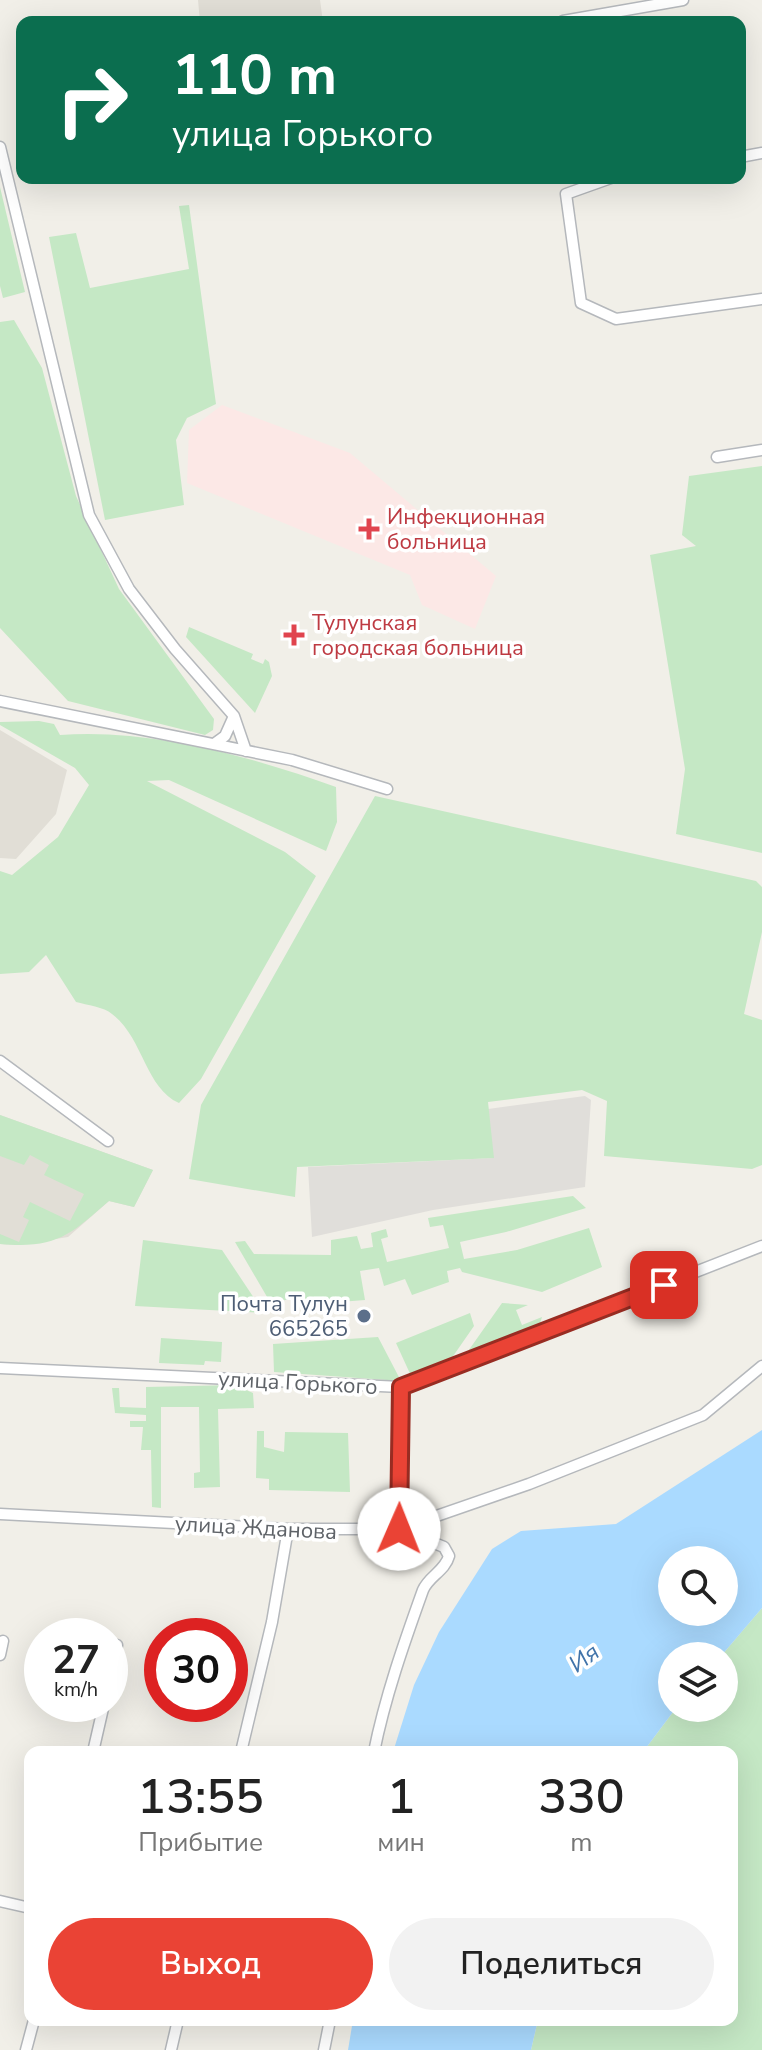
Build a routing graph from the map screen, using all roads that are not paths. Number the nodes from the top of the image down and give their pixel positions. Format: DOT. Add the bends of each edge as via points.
graph roads {
  1 [pos="683,0"];
  2 [pos="592,16"];
  3 [pos="0,147"];
  4 [pos="594,184"];
  5 [pos="762,299"];
  6 [pos="762,450"];
  7 [pos="717,457"];
  8 [pos="0,701"];
  9 [pos="234,716"];
  10 [pos="214,744"];
  11 [pos="246,751"];
  12 [pos="387,789"];
  13 [pos="0,1061"];
  14 [pos="108,1141"];
  15 [pos="762,1246"];
  16 [pos="762,1366"];
  17 [pos="0,1368"];
  18 [pos="401,1387"];
  19 [pos="0,1514"];
  20 [pos="288,1529"];
  21 [pos="399,1529"];
  22 [pos="3,1641"];
  23 [pos="0,1655"];
  24 [pos="100,1722"];
  25 [pos="94,1746"];
  26 [pos="242,1746"];
  27 [pos="375,1746"];
  28 [pos="0,1901"];
  29 [pos="24,1907"];
  30 [pos="32,2026"];
  31 [pos="177,2026"];
  32 [pos="329,2026"];
  33 [pos="26,2050"];
  34 [pos="171,2050"];
  35 [pos="324,2050"];
  1 -- 2 [label="street"];
  3 -- 9 [label="street" via="89,515 129,589"];
  4 -- 5 [label="street" via="566,194 581,303 616,319"];
  6 -- 7 [label="street"];
  8 -- 10 [label="street"];
  9 -- 10 [label="street" via="225,736"];
  9 -- 11 [label="street"];
  10 -- 11 [label="street"];
  11 -- 12 [label="street"];
  13 -- 14 [label="street"];
  15 -- 18 [label="street, улица Горького"];
  16 -- 21 [label="street, улица Жданова" via="703,1415"];
  17 -- 18 [label="street, улица Горького"];
  18 -- 21 [label="street"];
  19 -- 20 [label="street, улица Жданова"];
  20 -- 21 [label="street, улица Жданова"];
  20 -- 26 [label="street"];
  21 -- 27 [label="street" via="444,1547 449,1556 447,1565 425,1585 383,1707"];
  22 -- 23 [label="street"];
  24 -- 25 [label="street"];
  28 -- 29 [label="street"];
  30 -- 33 [label="street"];
  31 -- 34 [label="street"];
  32 -- 35 [label="street"];
}
